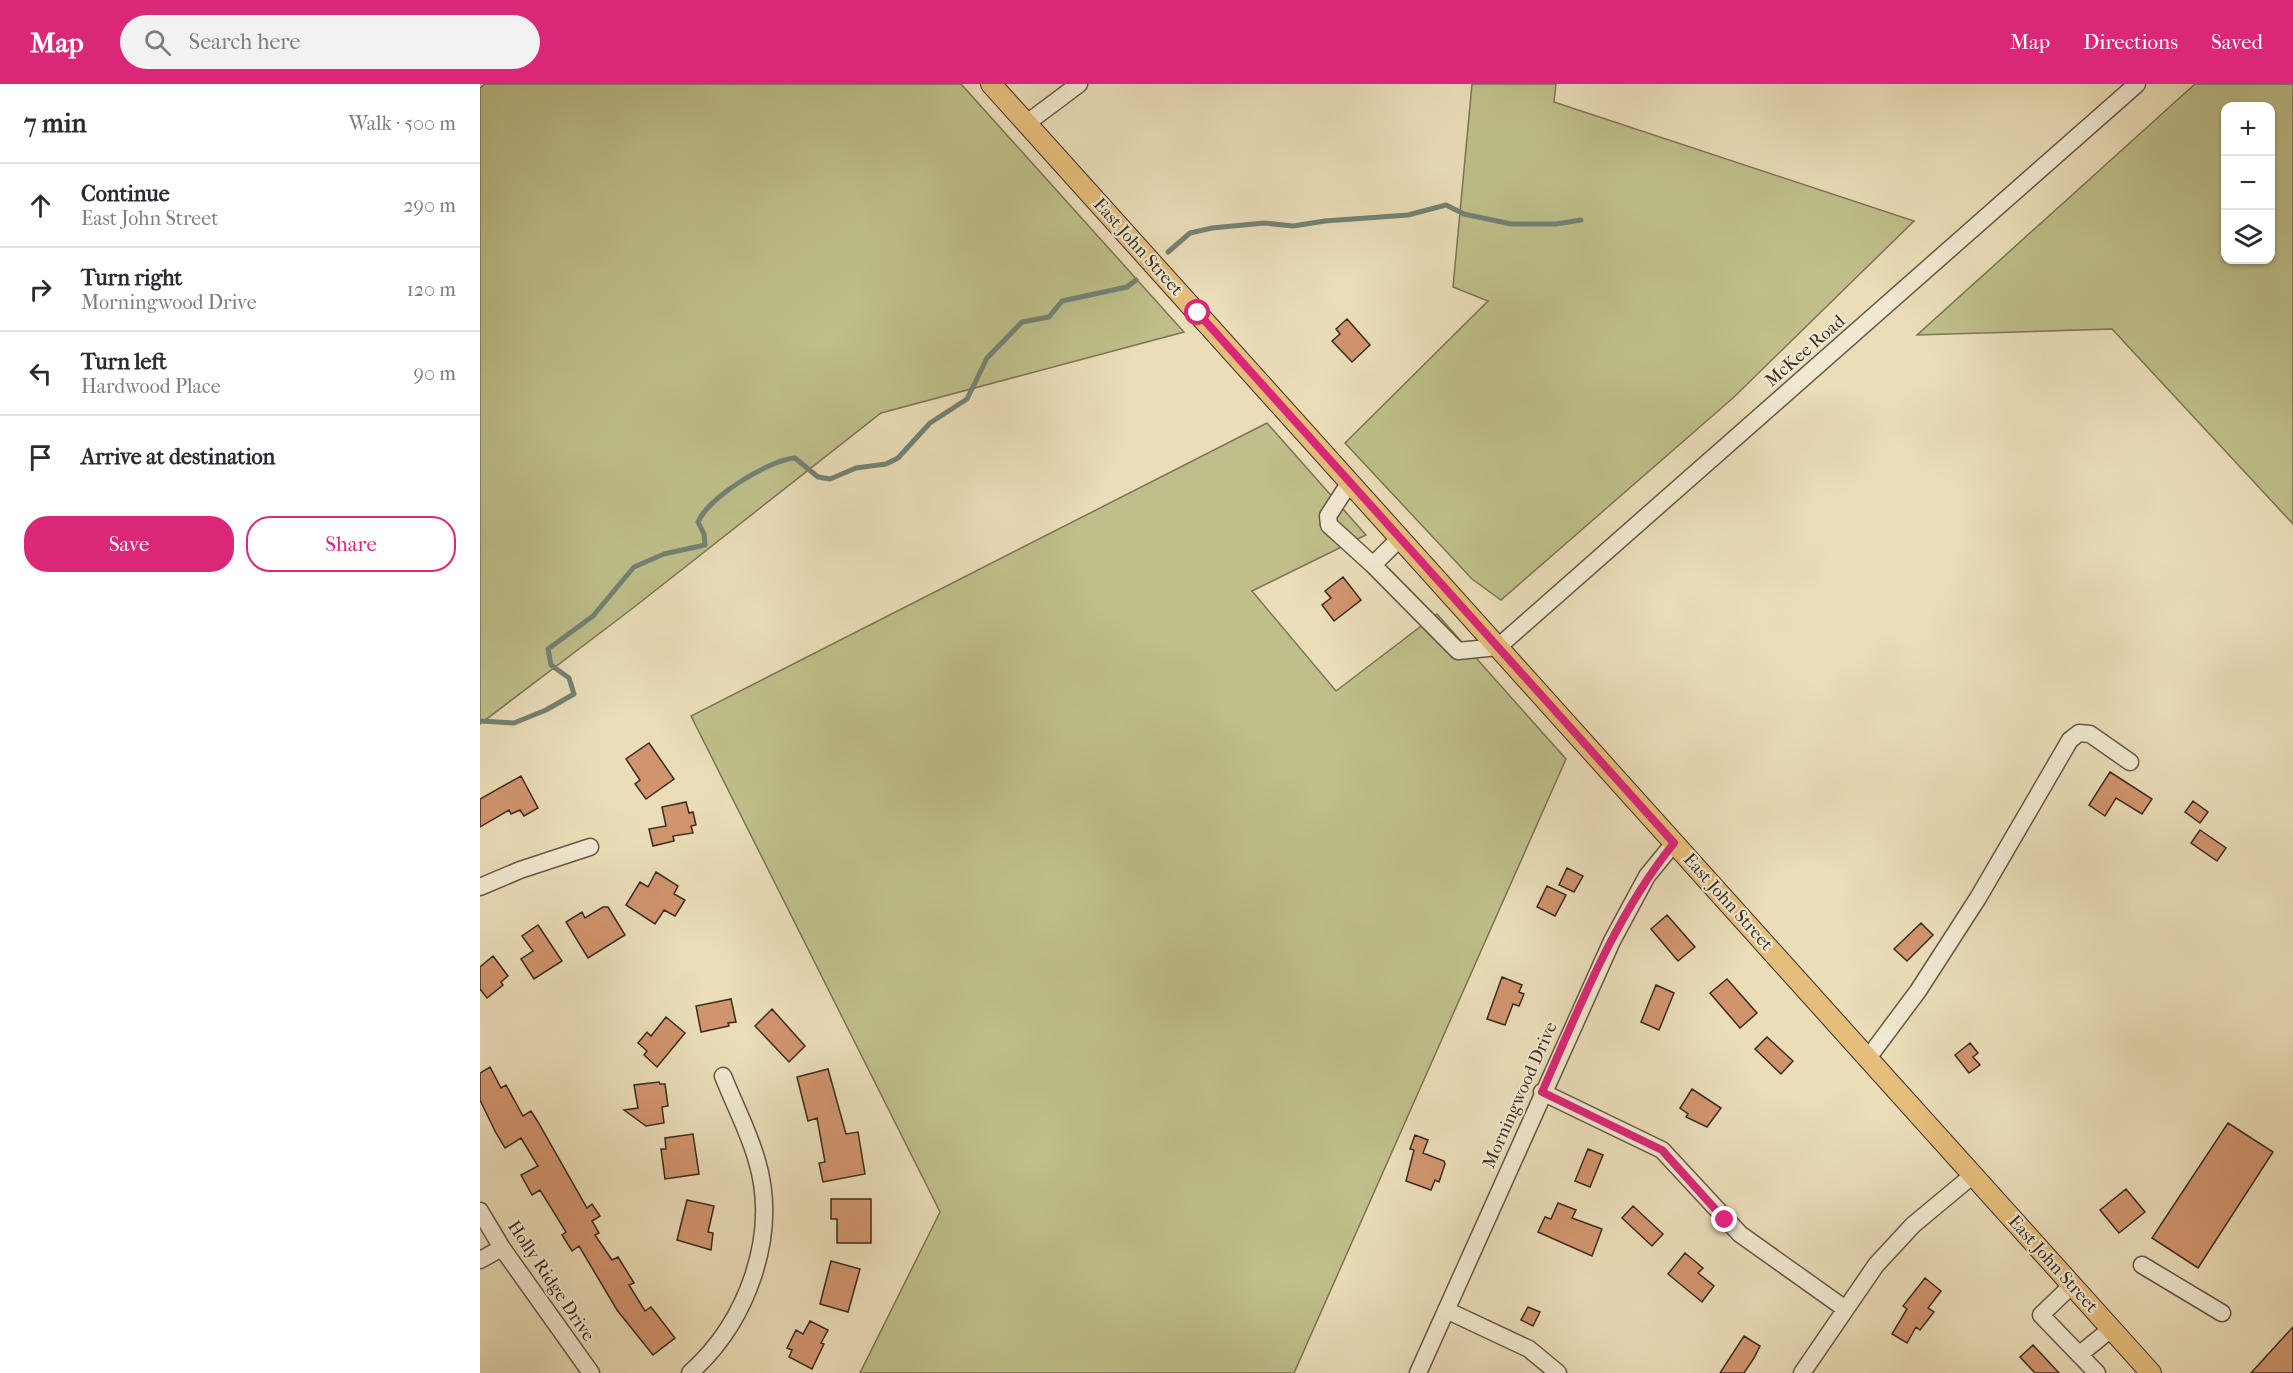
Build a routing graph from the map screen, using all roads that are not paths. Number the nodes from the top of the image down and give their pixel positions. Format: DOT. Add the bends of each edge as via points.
graph roads {
  1 [pos="992,84"];
  2 [pos="1079,84"];
  3 [pos="2137,84"];
  4 [pos="1027,123"];
  5 [pos="1350,482"];
  6 [pos="1399,539"];
  7 [pos="1372,564"];
  8 [pos="1498,647"];
  9 [pos="2130,762"];
  10 [pos="1674,843"];
  11 [pos="590,847"];
  12 [pos="480,887"];
  13 [pos="1868,1058"];
  14 [pos="723,1076"];
  15 [pos="1542,1092"];
  16 [pos="1973,1175"];
  17 [pos="480,1211"];
  18 [pos="502,1248"];
  19 [pos="480,1260"];
  20 [pos="2142,1265"];
  21 [pos="2072,1285"];
  22 [pos="1844,1308"];
  23 [pos="1446,1310"];
  24 [pos="2222,1313"];
  25 [pos="2111,1329"];
  26 [pos="2080,1354"];
  27 [pos="591,1373"];
  28 [pos="690,1373"];
  29 [pos="1418,1373"];
  30 [pos="1558,1373"];
  31 [pos="1802,1373"];
  32 [pos="2097,1373"];
  33 [pos="2151,1373"];
  1 -- 4 [label="main road, East John Street"];
  2 -- 4 [label="street"];
  3 -- 8 [label="street, McKee Road"];
  4 -- 5 [label="main road, East John Street"];
  5 -- 6 [label="main road, East John Street"];
  5 -- 7 [label="street" via="1328,516 1329,525"];
  6 -- 7 [label="street"];
  6 -- 8 [label="main road, East John Street"];
  7 -- 8 [label="street" via="1458,651"];
  8 -- 10 [label="main road, East John Street"];
  9 -- 13 [label="street" via="2090,734 2079,733 2070,740 1978,898 1918,991"];
  10 -- 13 [label="main road, East John Street"];
  10 -- 15 [label="street, Morningwood Drive" via="1647,876 1612,941"];
  11 -- 12 [label="street"];
  13 -- 16 [label="main road, East John Street"];
  14 -- 28 [label="street" via="758,1162 764,1216 756,1270 735,1321"];
  15 -- 22 [label="street" via="1662,1150 1740,1234"];
  15 -- 23 [label="street, Morningwood Drive"];
  16 -- 21 [label="main road, East John Street"];
  16 -- 22 [label="street" via="1913,1225"];
  17 -- 18 [label="street, Holly Ridge Drive"];
  18 -- 19 [label="street"];
  18 -- 27 [label="street, Holly Ridge Drive"];
  20 -- 24 [label="street"];
  21 -- 25 [label="main road, East John Street"];
  21 -- 26 [label="street" via="2040,1315"];
  22 -- 31 [label="street"];
  23 -- 29 [label="street, Morningwood Drive"];
  23 -- 30 [label="street" via="1529,1349"];
  25 -- 26 [label="street"];
  25 -- 33 [label="main road, East John Street"];
  26 -- 32 [label="street"];
}
